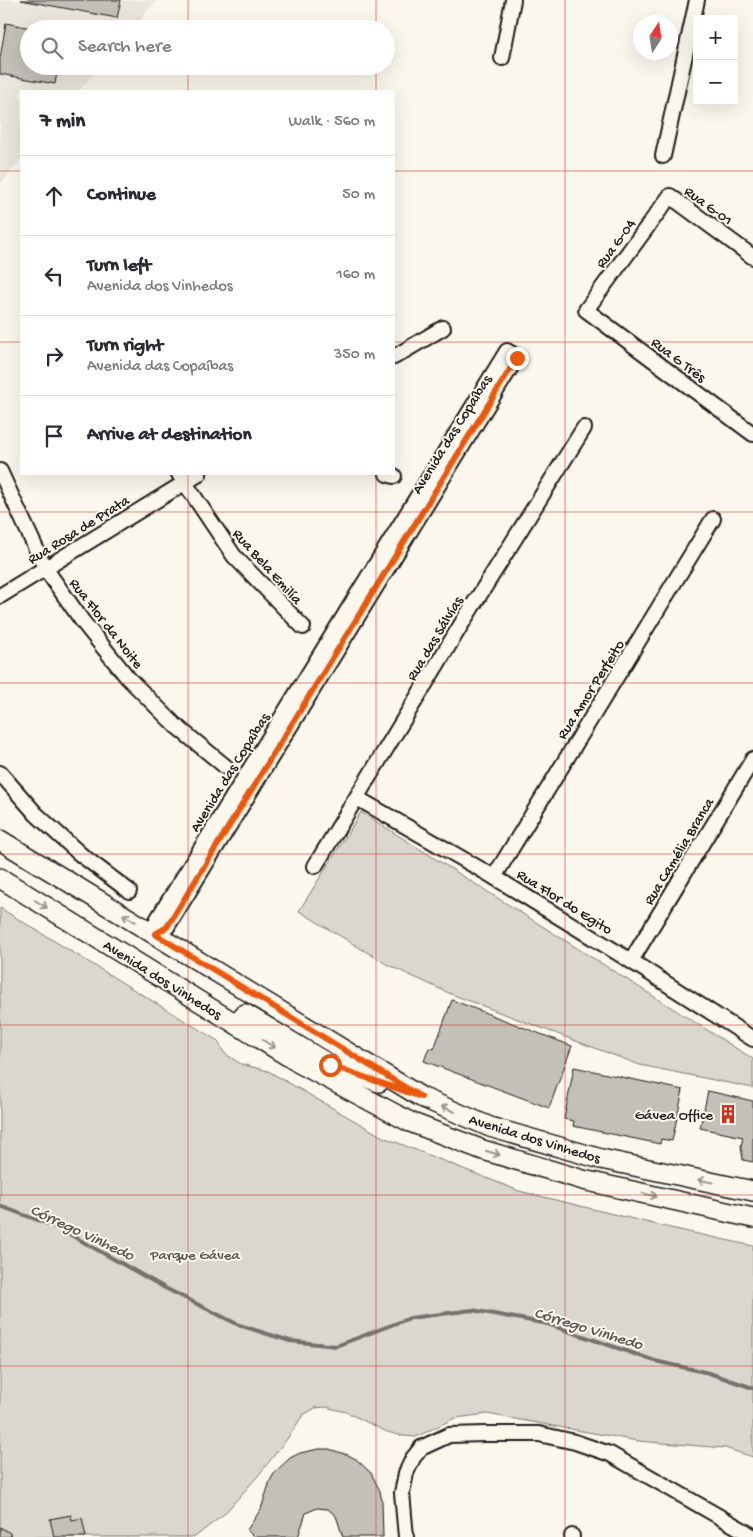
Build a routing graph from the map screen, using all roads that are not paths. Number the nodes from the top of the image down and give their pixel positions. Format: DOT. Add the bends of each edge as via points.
graph roads {
  1 [pos="513,0"];
  2 [pos="697,0"];
  3 [pos="502,58"];
  4 [pos="663,156"];
  5 [pos="670,196"];
  6 [pos="753,258"];
  7 [pos="586,310"];
  8 [pos="443,328"];
  9 [pos="395,356"];
  10 [pos="584,428"];
  11 [pos="753,434"];
  12 [pos="0,471"];
  13 [pos="194,475"];
  14 [pos="181,478"];
  15 [pos="713,520"];
  16 [pos="45,568"];
  17 [pos="0,596"];
  18 [pos="303,628"];
  19 [pos="753,759"];
  20 [pos="226,768"];
  21 [pos="0,773"];
  22 [pos="357,798"];
  23 [pos="0,840"];
  24 [pos="315,866"];
  25 [pos="494,876"];
  26 [pos="0,878"];
  27 [pos="129,891"];
  28 [pos="155,934"];
  29 [pos="631,961"];
  30 [pos="238,1025"];
  31 [pos="753,1039"];
  32 [pos="421,1097"];
  33 [pos="753,1191"];
  34 [pos="753,1218"];
  35 [pos="753,1536"];
  36 [pos="406,1537"];
  1 -- 3 [label="street"];
  2 -- 4 [label="street"];
  5 -- 6 [label="street, Rua G-01"];
  5 -- 7 [label="street, Rua G-04"];
  7 -- 11 [label="street, Rua G Três"];
  8 -- 9 [label="street"];
  10 -- 22 [label="street, Rua das Sálvías"];
  12 -- 16 [label="street, Rua Flor da Noite"];
  13 -- 14 [label="street, Rua Rosa de Prata"];
  14 -- 16 [label="street, Rua Rosa de Prata"];
  14 -- 18 [label="street, Rua Bela Emilía" via="234,556"];
  15 -- 25 [label="street, Rua Amor Perfeito"];
  16 -- 17 [label="street, Rua Rosa de Prata"];
  16 -- 20 [label="street, Rua Flor da Noite" via="128,678 175,725"];
  19 -- 29 [label="street, Rua Camélia Branca"];
  21 -- 27 [label="street" via="36,814"];
  22 -- 24 [label="street, Rua das Sálvías"];
  22 -- 25 [label="street, Rua Flor do Egito"];
  28 -- 23 [label="main road, Avenida dos Vinhedos, one-way"];
  25 -- 29 [label="street, Rua Flor do Egito"];
  26 -- 30 [label="main road, Avenida dos Vinhedos, one-way"];
  28 -- 28 [label="street, Avenida das Copaíbas" via="167,927 517,358 507,351 157,920"];
  28 -- 32 [label="main road, Avenida dos Vinhedos"];
  29 -- 31 [label="street, Rua Flor do Egito"];
  30 -- 32 [label="main road" via="245,1014 330,1065"];
  30 -- 34 [label="main road, Avenida dos Vinhedos, one-way" via="299,1063 410,1122 483,1150 583,1180"];
  33 -- 32 [label="main road, Avenida dos Vinhedos, one-way" via="601,1159 490,1127"];
  35 -- 36 [label="street" via="610,1454 539,1434 449,1435 422,1448 406,1473 402,1493"];
}
